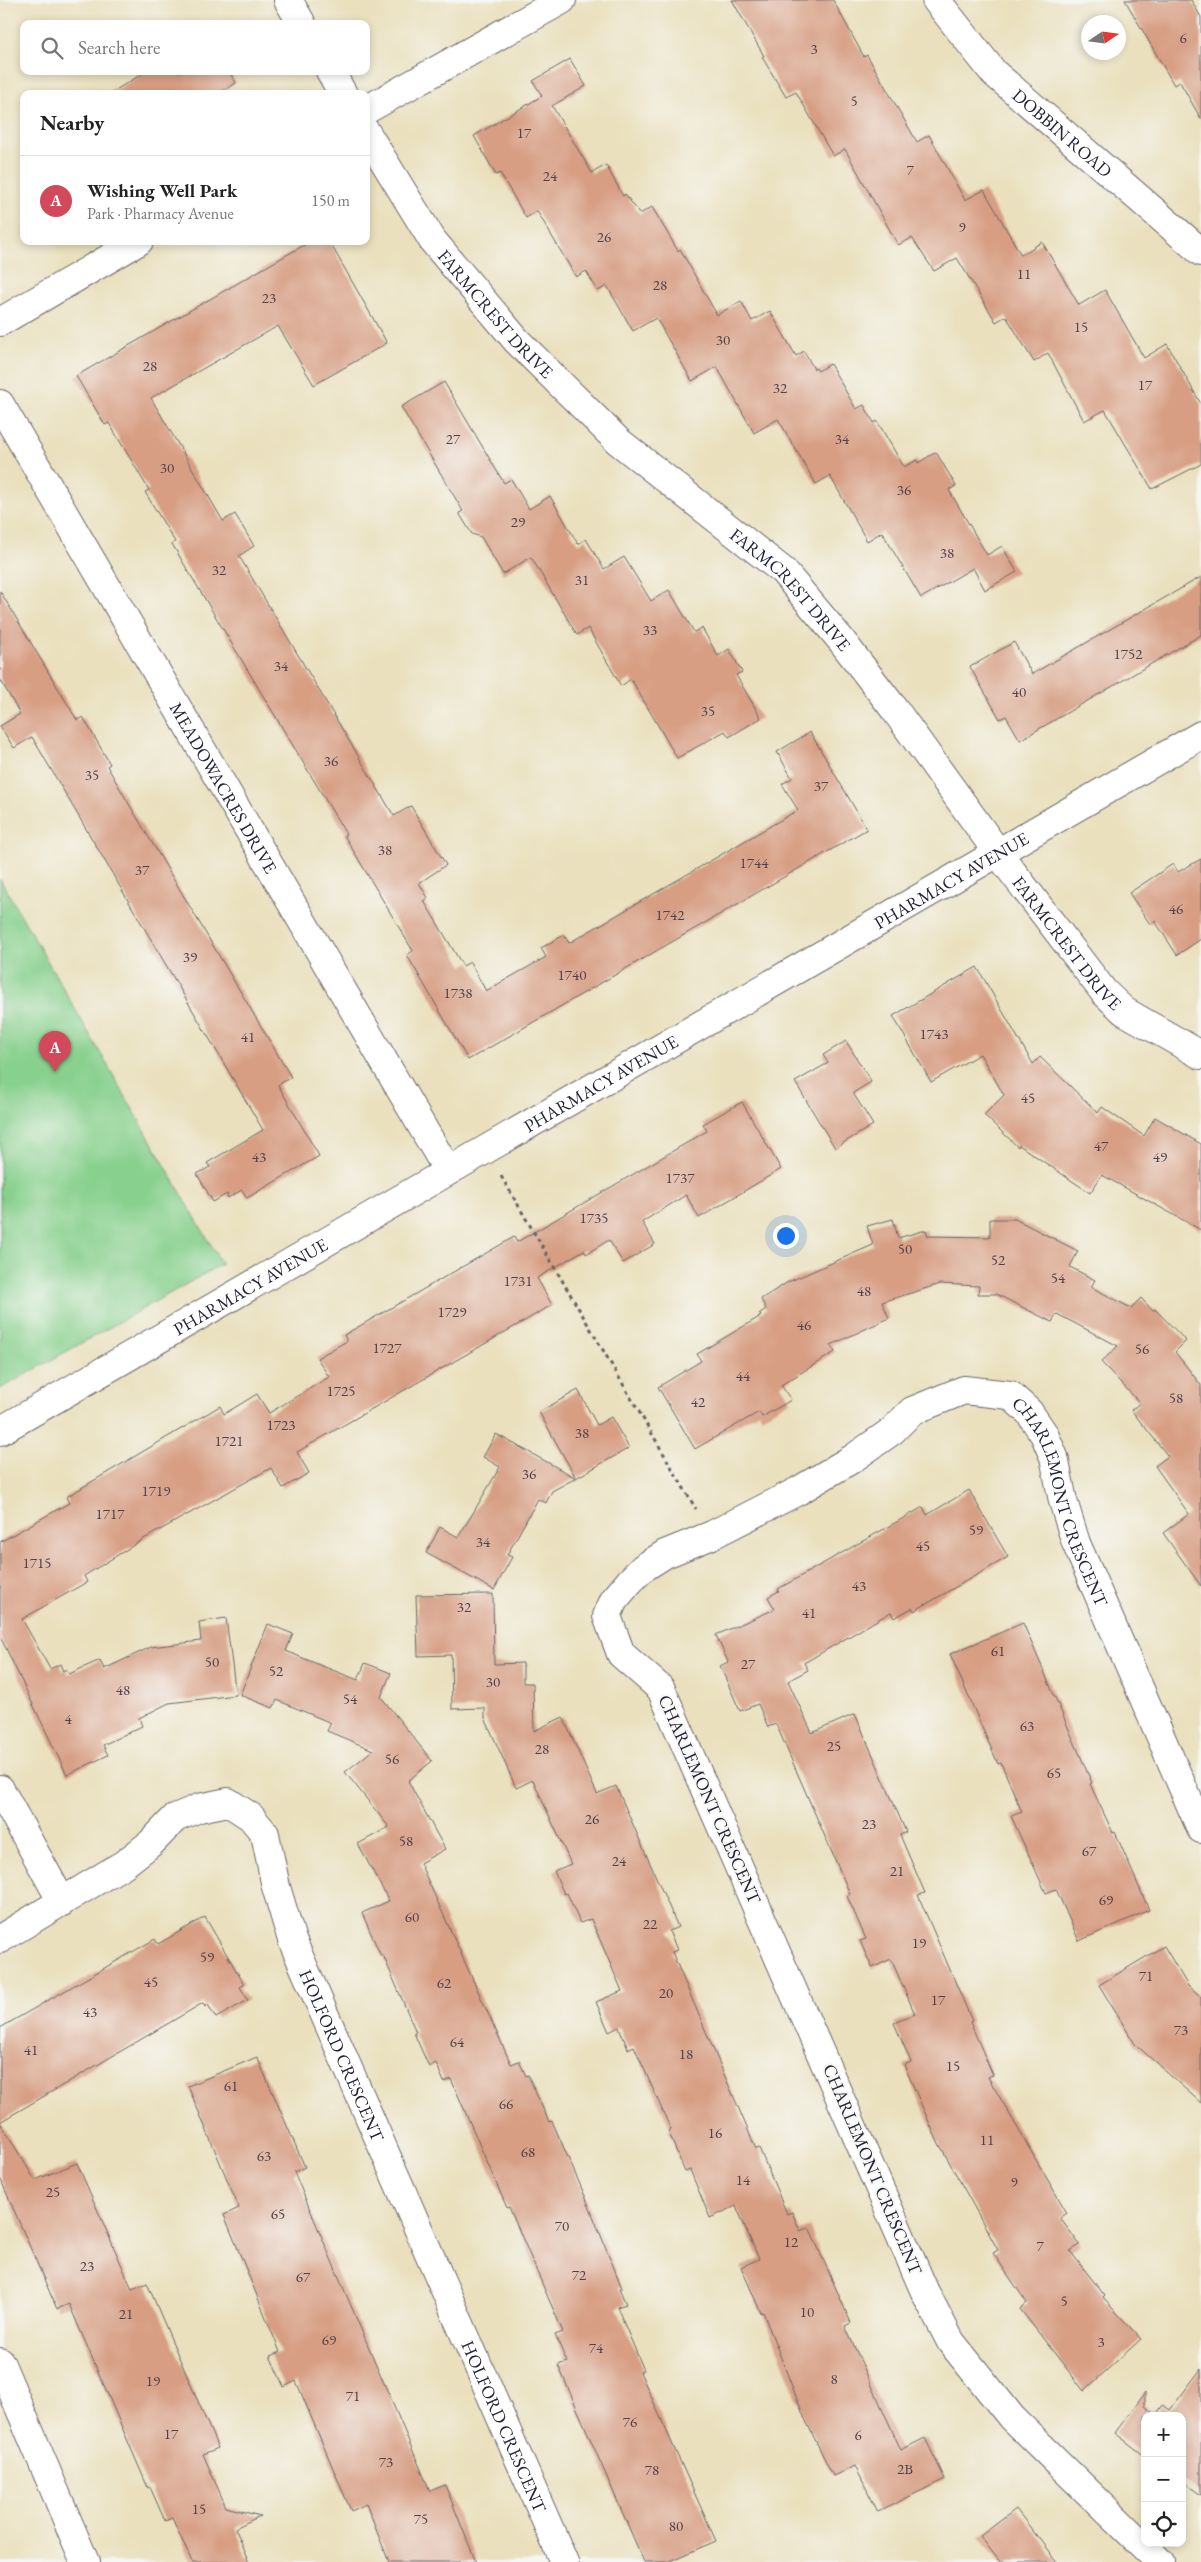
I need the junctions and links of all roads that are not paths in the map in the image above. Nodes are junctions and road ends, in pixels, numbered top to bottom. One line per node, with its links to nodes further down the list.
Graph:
1 (288, 0): 4 (street)
2 (562, 0): 7 (street)
3 (936, 0): 10 (street, DOBBIN ROAD)
4 (300, 20)
5 (332, 75): 6 (street)
6 (341, 90)
7 (370, 108)
8 (370, 139): 14 (street, FARMCREST DRIVE)
9 (132, 245): 11 (street)
10 (1201, 252)
11 (0, 322)
12 (0, 404): 16 (street, MEADOWACRES DRIVE)
13 (1201, 735): 14 (street, PHARMACY AVENUE)
14 (998, 853): 15 (street, FARMCREST DRIVE); 16 (street, PHARMACY AVENUE)
15 (1201, 1054)
16 (448, 1171): 17 (street, PHARMACY AVENUE)
17 (0, 1431)
18 (0, 1789): 20 (street)
19 (1201, 1829): 25 (street, CHARLEMONT CRESCENT)
20 (62, 1902): 21 (street, HOLFORD CRESCENT); 24 (street, HOLFORD CRESCENT)
21 (0, 1939)
22 (0, 2362): 23 (street)
23 (85, 2562)
24 (564, 2562)
25 (1160, 2562)

